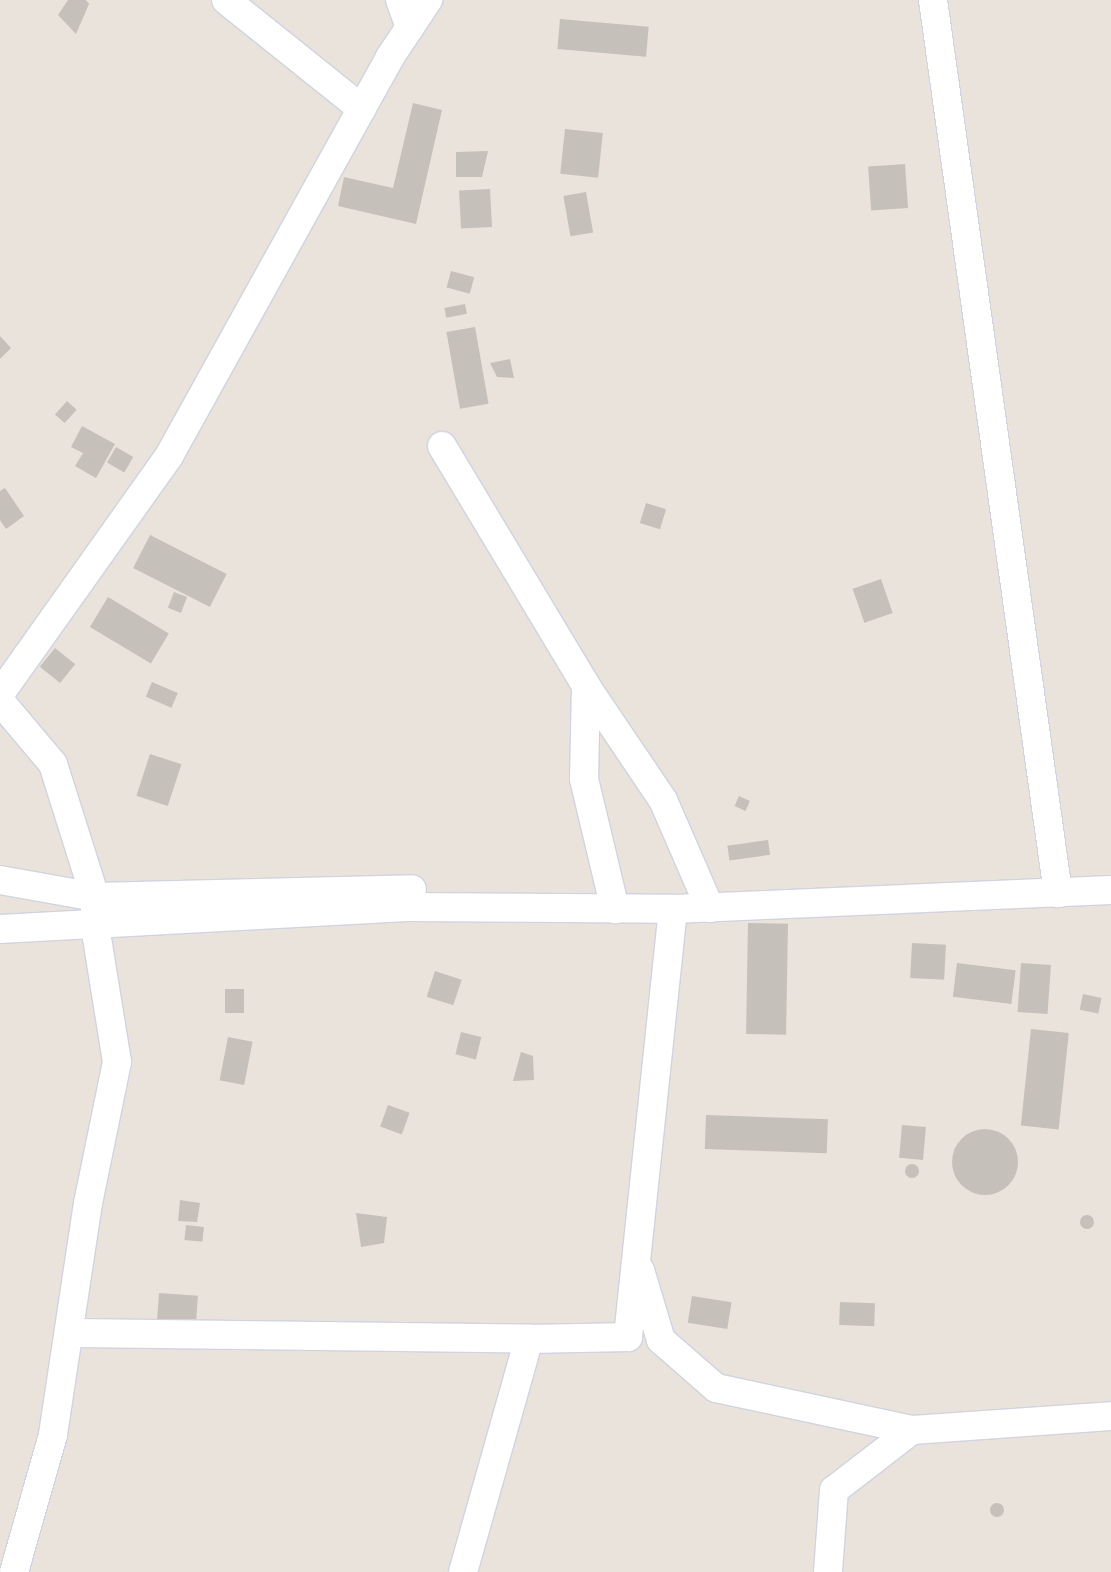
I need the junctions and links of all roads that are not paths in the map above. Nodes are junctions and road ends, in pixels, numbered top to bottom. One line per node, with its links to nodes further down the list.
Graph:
1 (226, 0): 6 (street)
2 (400, 0): 5 (street)
3 (428, 0): 5 (street)
4 (933, 0): 13 (street)
5 (410, 27): 6 (street)
6 (362, 109): 9 (street)
7 (442, 446): 8 (street)
8 (586, 686): 16 (street); 17 (street)
9 (0, 694)
10 (0, 701): 14 (street)
11 (0, 880): 14 (street)
12 (1111, 890): 13 (street)
13 (1058, 893): 16 (street)
14 (95, 897): 15 (street); 19 (street)
15 (475, 907): 17 (street); 19 (street)
16 (710, 908): 18 (street)
17 (614, 909): 18 (street)
18 (673, 909): 21 (street)
19 (95, 926): 20 (street); 22 (street)
20 (0, 929)
21 (637, 1259): 23 (street); 25 (street)
22 (69, 1333): 23 (street); 26 (street)
23 (529, 1339): 27 (street)
24 (1111, 1416): 25 (street)
25 (912, 1430): 28 (street)
26 (14, 1572)
27 (463, 1572)
28 (828, 1572)

